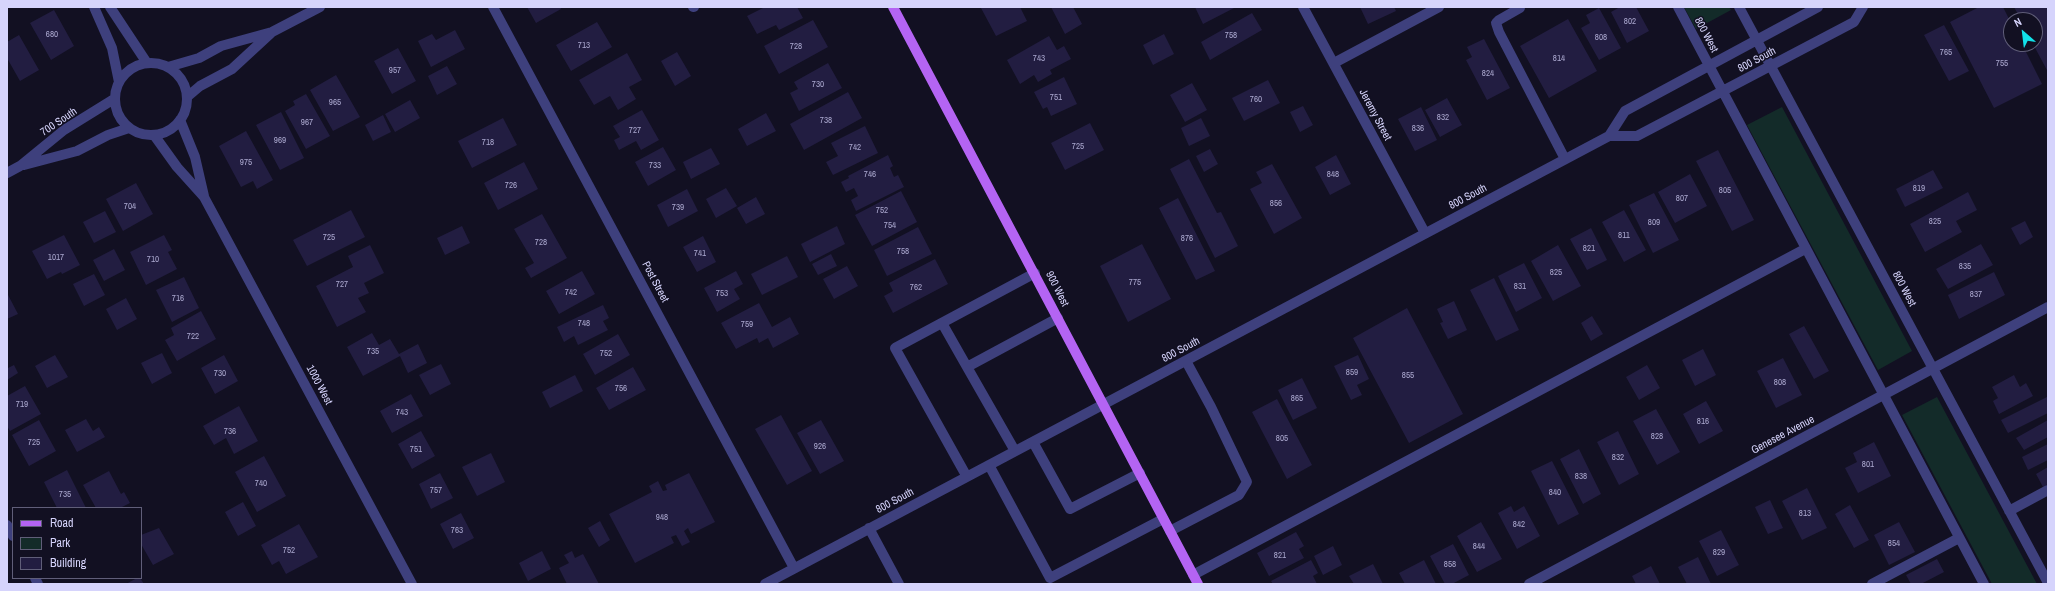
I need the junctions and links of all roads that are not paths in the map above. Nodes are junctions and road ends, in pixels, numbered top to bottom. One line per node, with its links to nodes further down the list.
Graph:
1 (94, 7): 20 (street)
2 (110, 7): 15 (street)
3 (320, 7): 13 (street)
4 (494, 7): 56 (street, Post Street)
5 (893, 7): 34 (main road, 900 West)
6 (1303, 7): 16 (street, Jeremy Street)
7 (1439, 7): 16 (street)
8 (1678, 7): 17 (street, 800 West)
9 (1739, 7): 14 (street, 800 West)
10 (1818, 7): 14 (street, 800 South)
11 (1863, 7): 18 (street, 800 South)
12 (1520, 8): 28 (street)
13 (272, 32): 19 (street); 22 (street)
14 (1757, 40): 17 (street, 800 South); 18 (street, 800 West)
15 (147, 63): 19 (street); 20 (street)
16 (1334, 63): 32 (street, Jeremy Street)
17 (1709, 66): 21 (street, 800 West); 27 (street, 800 South)
18 (1770, 66): 21 (street, 800 South); 40 (street, 800 West)
19 (168, 67): 22 (street)
20 (119, 82): 23 (street)
21 (1723, 91): 27 (street, 800 South); 33 (street, 800 West)
22 (187, 97): 24 (street)
23 (114, 100): 25 (street); 29 (street, 700 South)
24 (180, 120): 26 (street); 31 (street, 1000 West)
25 (129, 128): 26 (street); 29 (street, 700 South)
26 (154, 136): 31 (street, 1000 West)
27 (1609, 136): 28 (street, 800 South)
28 (1565, 159): 32 (street, 800 South)
29 (20, 166): 30 (street, 700 South)
30 (7, 174)
31 (204, 198): 59 (street, 1000 West)
32 (1426, 233): 38 (street, 800 South)
33 (1805, 249): 41 (street, 800 West); 57 (street)
34 (1035, 273): 36 (main road, 900 West); 37 (street)
35 (2048, 307): 40 (street, Genesee Avenue)
36 (1058, 318): 39 (street); 42 (main road, 900 West)
37 (942, 323): 39 (street); 47 (street)
38 (1186, 361): 42 (street, 800 South); 53 (street)
39 (967, 367): 44 (street)
40 (1933, 368): 41 (street, Genesee Avenue); 49 (street, 800 West)
41 (1883, 395): 55 (street, 800 West); 62 (street, Genesee Avenue)
42 (1104, 404): 43 (street, 800 South); 46 (main road, 900 West)
43 (1033, 442): 44 (street, 800 South); 46 (street)
44 (1015, 451): 45 (street, 800 South)
45 (989, 465): 47 (street, 800 South); 50 (street)
46 (1140, 473): 50 (main road, 900 West)
47 (967, 477): 52 (street, 800 South)
48 (2048, 490): 49 (street)
49 (2009, 511): 58 (street, 800 West)
50 (1163, 519): 53 (main road, 900 West)
51 (7, 525): 54 (street)
52 (869, 528): 56 (street, 800 South); 61 (street)
53 (1170, 531): 57 (main road, 900 West)
54 (12, 534)
55 (1959, 538): 63 (street); 64 (street, 800 West)
56 (794, 568): 60 (street, 800 South)
57 (1195, 580)
58 (2048, 583)
59 (412, 584)
60 (765, 584)
61 (899, 584)
62 (1530, 584)
63 (1872, 584)
64 (1984, 584)

